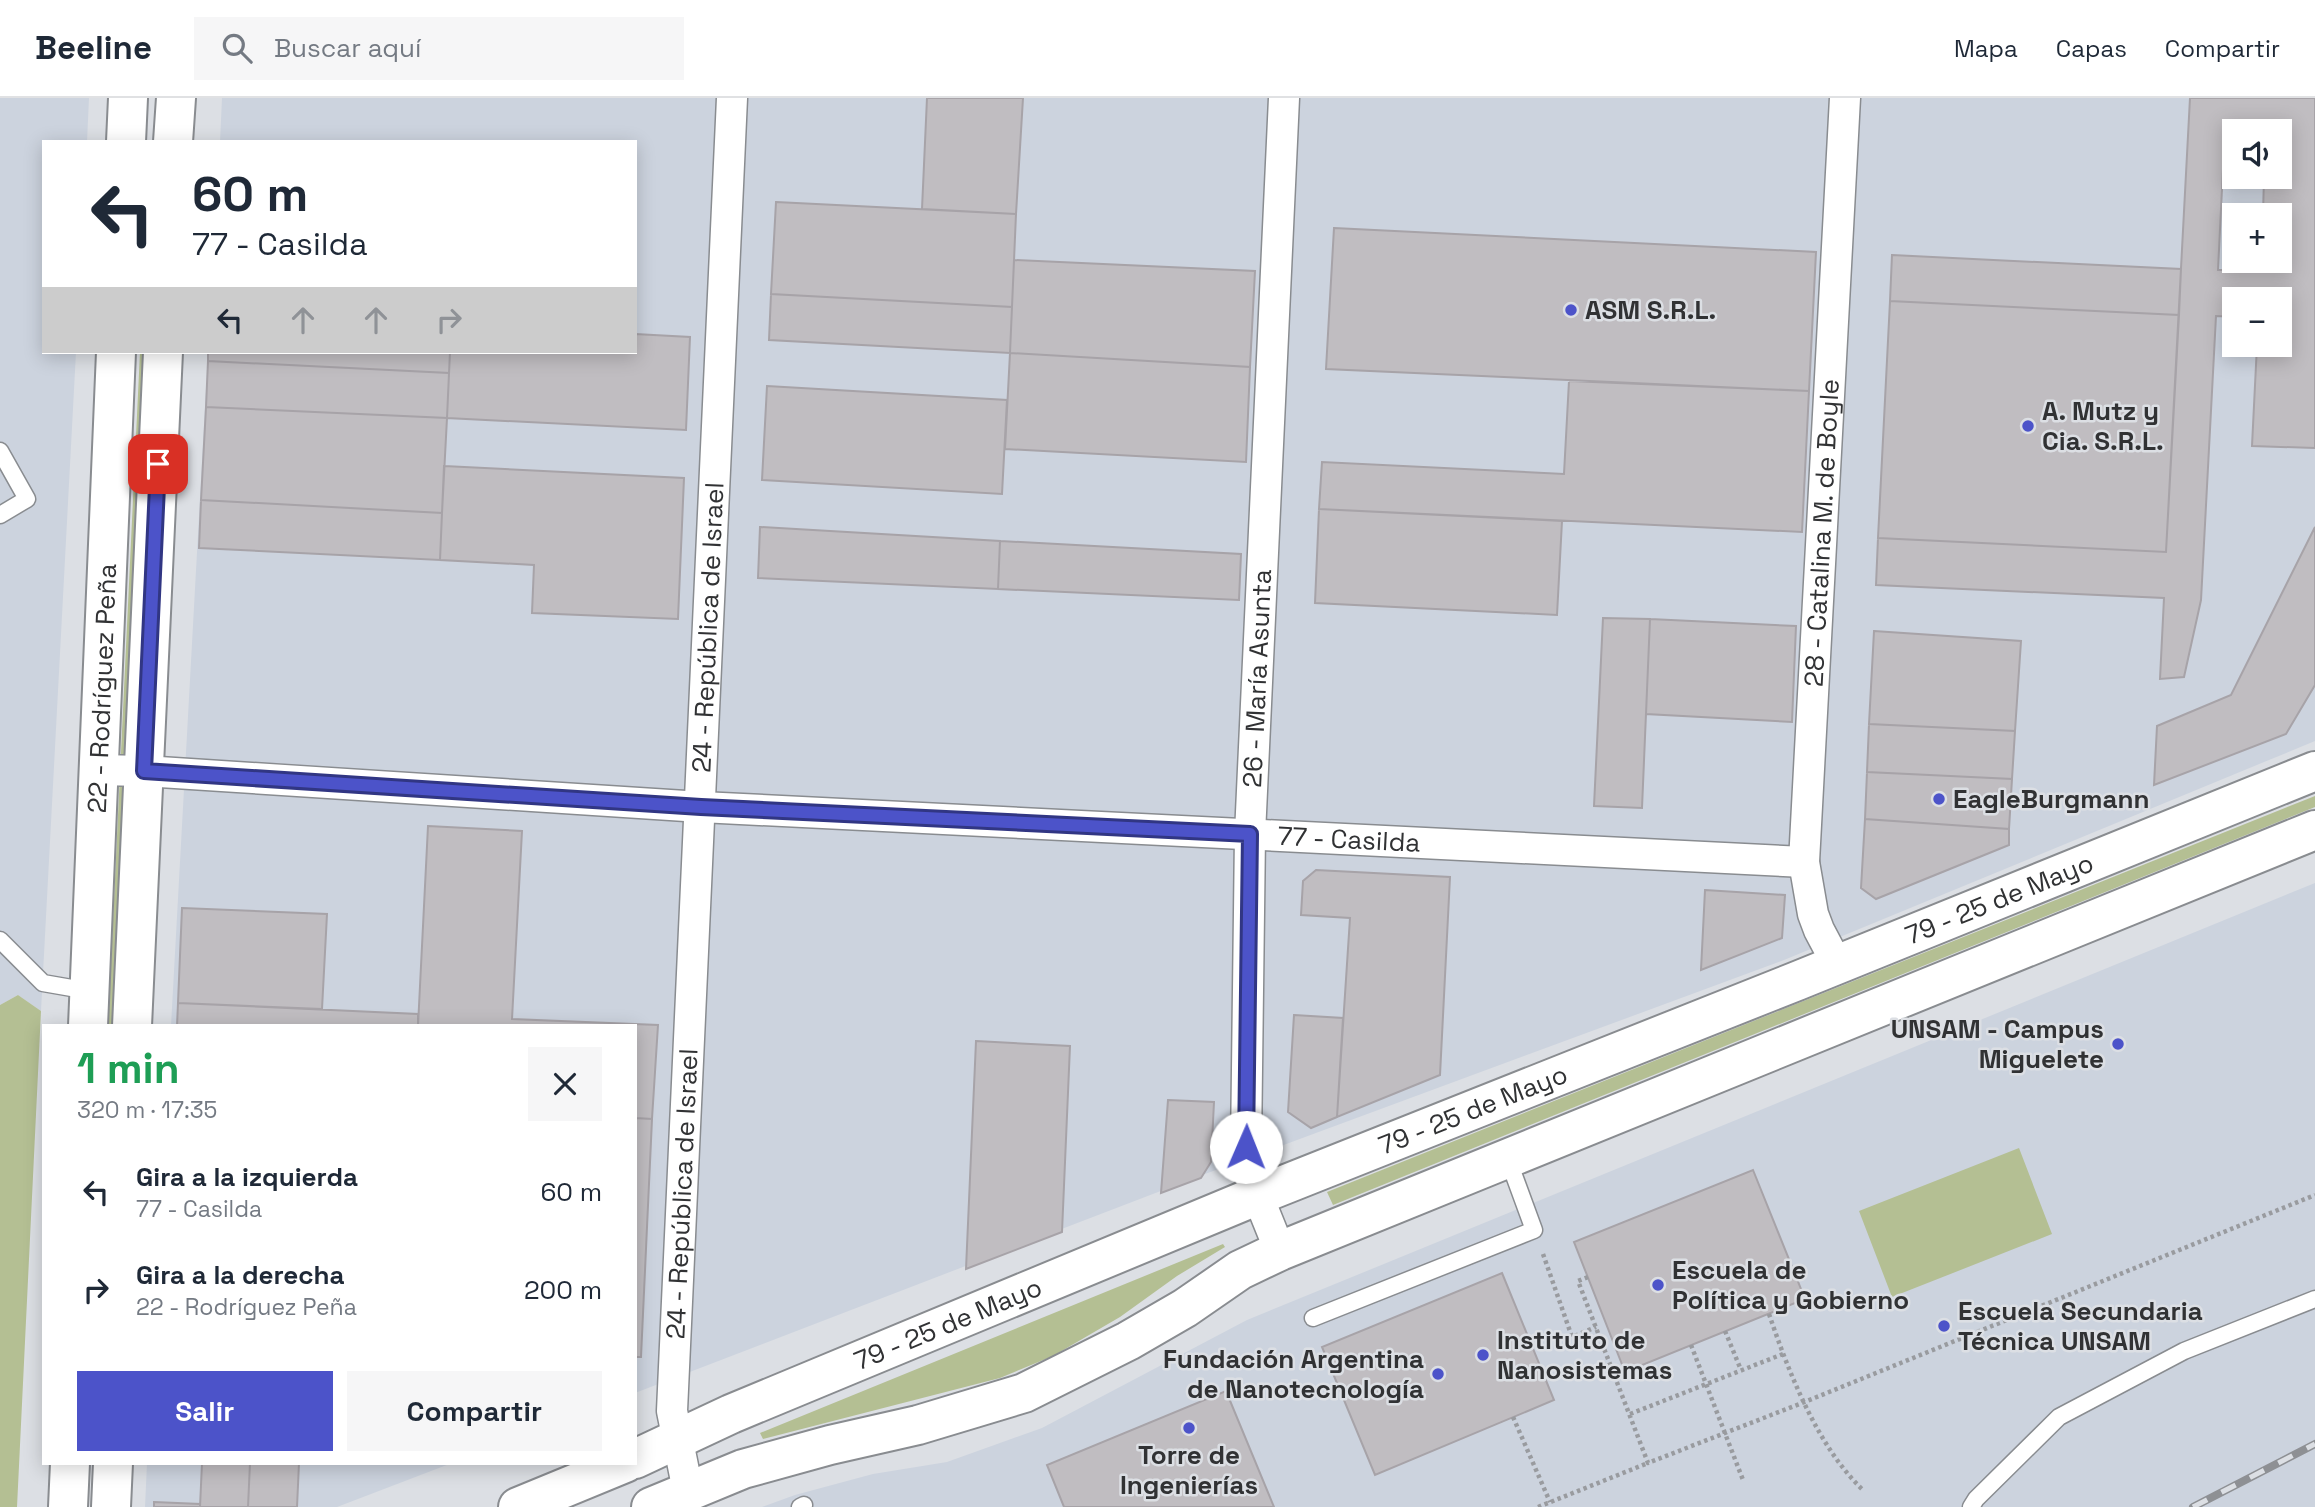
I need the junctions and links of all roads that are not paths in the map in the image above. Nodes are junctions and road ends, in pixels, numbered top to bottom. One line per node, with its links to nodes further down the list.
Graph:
1 (128, 98): 6 (main road)
2 (176, 98): 7 (main road)
3 (732, 98): 15 (street, 24 - República de Israel)
4 (1284, 98): 17 (street, 26 - María Asunta)
5 (1845, 98): 18 (street, 28 - Catalina M. de Boyle)
6 (126, 140)
7 (173, 140)
8 (116, 354): 12 (main road, 22 - Rodríguez Peña)
9 (163, 354): 13 (main road, 22 - Rodríguez Peña)
10 (0, 451): 11 (lane)
11 (0, 515)
12 (97, 770): 13 (street, 77 - Casilda); 21 (main road, 22 - Rodríguez Peña)
13 (144, 771): 15 (street, 77 - Casilda); 22 (main road, 22 - Rodríguez Peña)
14 (2315, 771): 20 (main road, 79 - 25 de Mayo)
15 (701, 807): 17 (street, 77 - Casilda); 28 (street, 24 - República de Israel)
16 (2315, 830): 23 (main road)
17 (1250, 834): 18 (street, 77 - Casilda); 24 (street, 26 - María Asunta)
18 (1804, 862): 20 (street, 28 - Catalina M. de Boyle)
19 (0, 940): 21 (lane)
20 (1837, 964): 24 (main road, 79 - 25 de Mayo)
21 (89, 1008)
22 (132, 1024)
23 (1508, 1159): 25 (main road); 27 (lane)
24 (1256, 1196): 25 (street, 26 - María Asunta); 28 (main road, 79 - 25 de Mayo)
25 (1280, 1251): 33 (main road)
26 (2315, 1299): 38 (lane)
27 (1313, 1318)
28 (678, 1439): 29 (main road, 79 - 25 de Mayo); 33 (street, 24 - República de Israel)
29 (637, 1458)
30 (70, 1465): 34 (main road)
31 (113, 1465): 35 (main road)
32 (620, 1465): 36 (main road)
33 (687, 1499): 37 (main road)
34 (68, 1507)
35 (111, 1507)
36 (518, 1507)
37 (651, 1507)
38 (1971, 1507)

